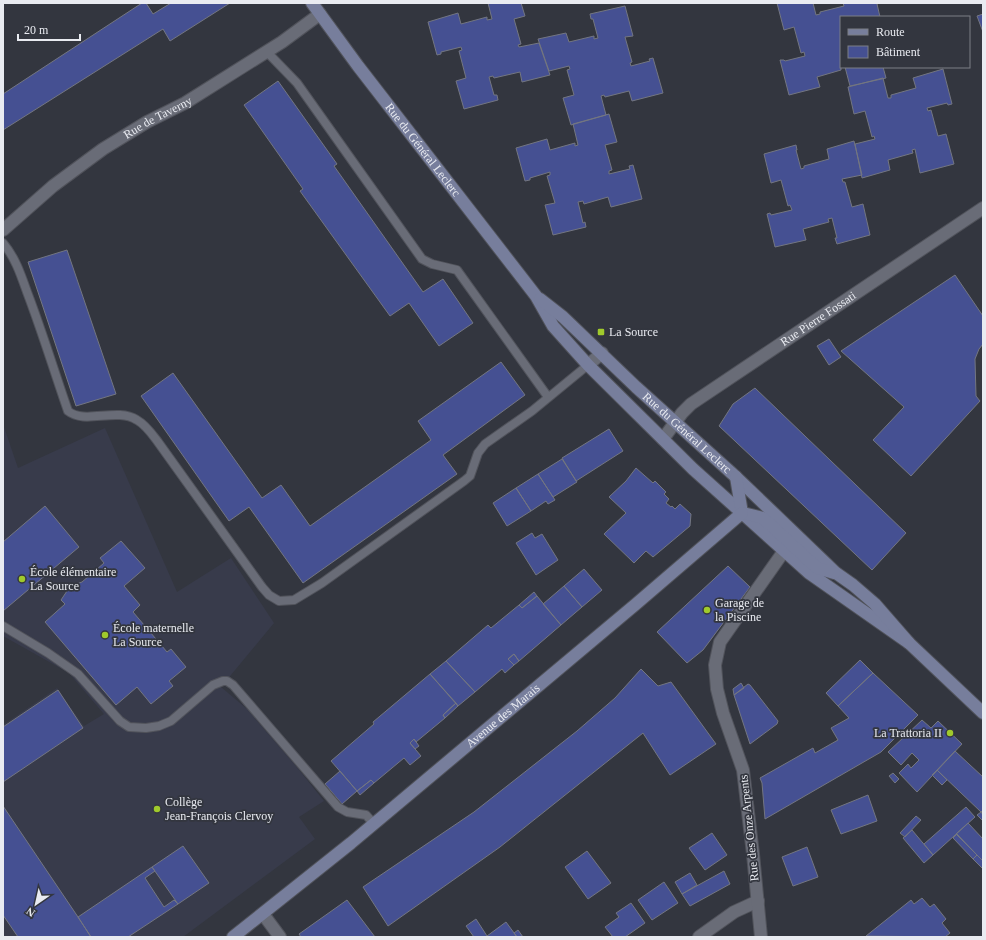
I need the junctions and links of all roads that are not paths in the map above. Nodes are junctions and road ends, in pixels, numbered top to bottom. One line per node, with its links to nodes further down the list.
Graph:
1 (312, 3): 2 (main road, Rue du Général Leclerc)
2 (320, 14): 3 (street, Rue de Taverny); 7 (main road, Rue du Général Leclerc)
3 (266, 51): 5 (street, Rue de Taverny); 10 (lane)
4 (983, 208): 11 (street, Rue Pierre Fossati)
5 (4, 226)
6 (3, 243): 10 (lane)
7 (536, 296): 8 (main road, Rue du Général Leclerc); 9 (main road, Rue du Général Leclerc)
8 (602, 353): 9 (street); 11 (main road, Rue du Général Leclerc)
9 (588, 365): 10 (lane); 12 (main road, Rue du Général Leclerc)
10 (548, 397)
11 (675, 422): 12 (street, Rue Pierre Fossati); 13 (main road, Rue du Général Leclerc)
12 (663, 439): 14 (main road, Rue du Général Leclerc)
13 (736, 478): 14 (main road); 16 (main road, Rue du Général Leclerc)
14 (742, 513): 15 (main road, Rue du Général Leclerc); 20 (main road, Avenue des Marais)
15 (786, 547): 16 (main road, Rue du Général Leclerc); 18 (main road, Rue du Général Leclerc); 21 (street, Rue des Onze Arpents)
16 (836, 573): 18 (main road, Rue du Général Leclerc)
17 (3, 626): 20 (lane)
18 (909, 643): 19 (main road, Rue du Général Leclerc)
19 (983, 713)
20 (374, 824): 22 (main road, Avenue des Marais)
21 (758, 901): 25 (street); 26 (street, Rue des Onze Arpents)
22 (263, 914): 23 (main road, Avenue des Marais); 24 (street)
23 (233, 937)
24 (280, 937)
25 (699, 937)
26 (761, 937)

